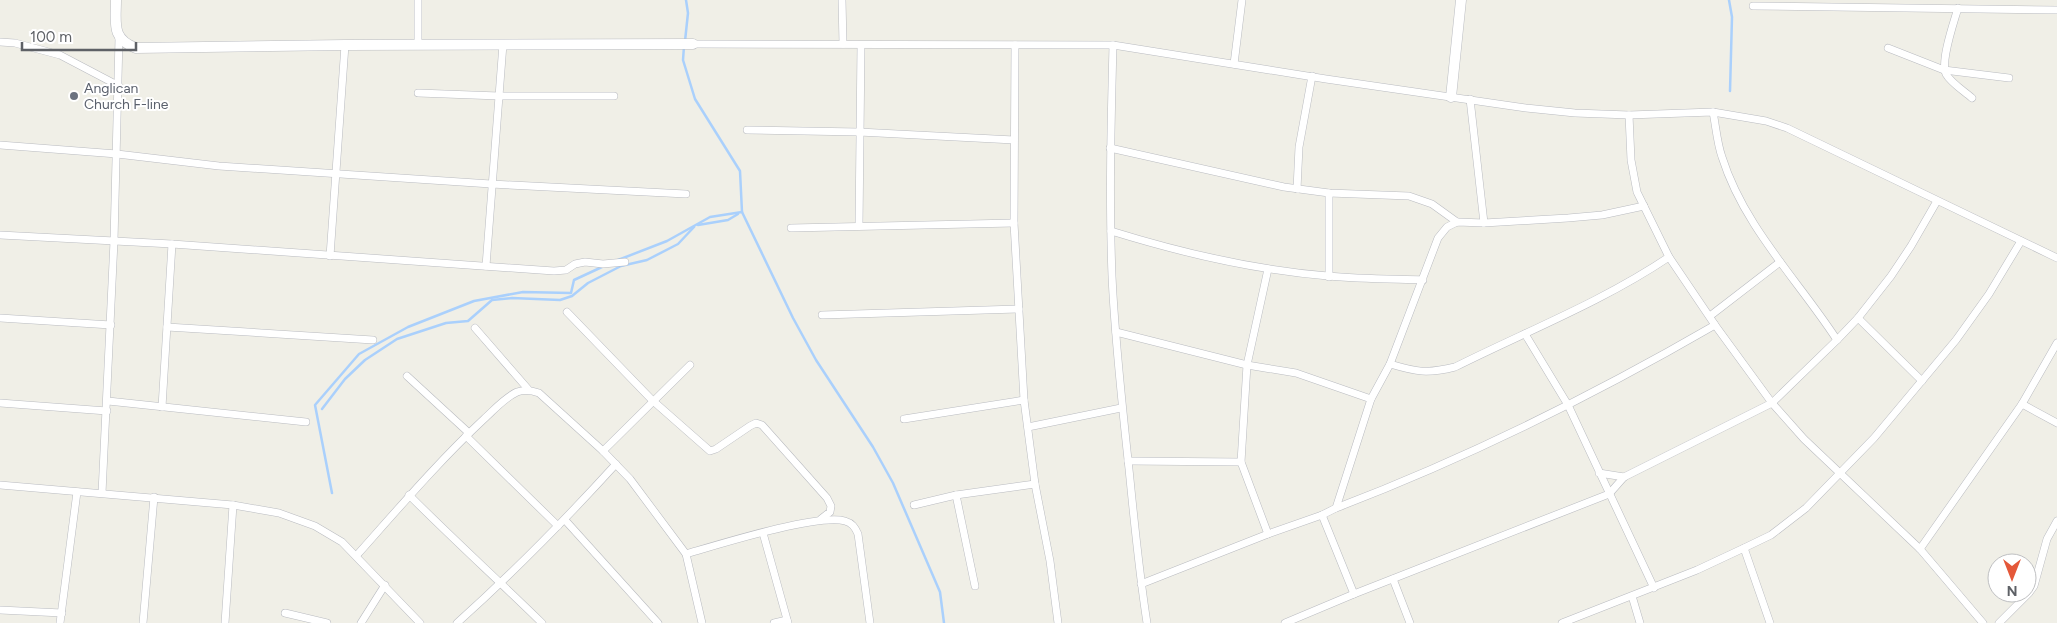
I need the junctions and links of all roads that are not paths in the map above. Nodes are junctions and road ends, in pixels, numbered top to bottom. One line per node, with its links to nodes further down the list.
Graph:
1 (116, 0): 9 (street)
2 (418, 0): 15 (street)
3 (842, 0): 13 (street)
4 (1242, 0): 20 (street)
5 (1461, 0): 28 (street)
6 (1753, 6): 7 (street)
7 (1958, 8): 8 (street); 21 (street)
8 (2057, 10)
9 (119, 38): 14 (street); 24 (street)
10 (0, 42): 24 (street)
11 (503, 44): 12 (street); 15 (street); 26 (street)
12 (693, 44): 13 (street)
13 (843, 44): 16 (street)
14 (345, 45): 15 (street); 39 (street)
15 (418, 45)
16 (860, 45): 17 (street); 34 (street)
17 (1015, 45): 18 (street); 35 (street)
18 (1113, 45): 20 (street); 37 (street)
19 (1888, 48): 21 (street)
20 (1234, 64): 22 (street)
21 (1944, 70): 23 (street); 29 (street)
22 (1312, 76): 28 (street); 41 (street)
23 (2009, 78)
24 (119, 86): 38 (street)
25 (418, 93): 26 (street)
26 (499, 96): 27 (street); 40 (street)
27 (614, 96)
28 (1451, 97): 30 (street)
29 (1972, 98)
30 (1470, 99): 32 (street); 48 (street)
31 (1713, 112): 32 (street); 44 (street); 60 (street)
32 (1629, 115): 45 (street)
33 (747, 130): 34 (street)
34 (859, 132): 35 (street); 49 (street)
35 (1014, 140): 46 (street)
36 (0, 145): 38 (street)
37 (1110, 148): 41 (street); 51 (street)
38 (117, 154): 39 (street); 53 (street)
39 (336, 174): 40 (street); 56 (street)
40 (491, 184): 43 (street); 61 (street)
41 (1297, 188): 42 (street)
42 (1329, 193): 47 (street); 63 (street)
43 (686, 194)
44 (1938, 201): 54 (street); 70 (street)
45 (1644, 206): 48 (street); 57 (street)
46 (1014, 222): 49 (street); 65 (street)
47 (1457, 222): 48 (street); 64 (street)
48 (1484, 223)
49 (859, 226): 50 (street)
50 (791, 228)
51 (1111, 231): 62 (street); 75 (street)
52 (0, 234): 53 (street)
53 (114, 241): 55 (street); 71 (street)
54 (2020, 241): 58 (street); 84 (street)
55 (172, 244): 56 (street); 73 (street)
56 (330, 256): 61 (street)
57 (1669, 257): 68 (street); 76 (street)
58 (2057, 258)
59 (625, 262): 61 (street)
60 (1780, 262): 68 (street); 78 (street)
61 (486, 266)
62 (1268, 269): 63 (street); 82 (street)
63 (1328, 276): 64 (street)
64 (1424, 280): 80 (street)
65 (1019, 309): 67 (street); 88 (street)
66 (567, 312): 87 (street)
67 (822, 315)
68 (1710, 316): 72 (street)
69 (0, 318): 71 (street)
70 (1858, 318): 78 (street); 84 (street)
71 (111, 325): 89 (street)
72 (1715, 325): 90 (street); 93 (street)
73 (167, 327): 77 (street); 94 (street)
74 (475, 328): 85 (street)
75 (1116, 332): 82 (street); 95 (street)
76 (1525, 334): 80 (street); 93 (street)
77 (373, 340)
78 (1838, 340): 90 (street)
79 (2057, 344): 92 (street)
80 (1390, 364): 86 (street)
81 (690, 365): 87 (street)
82 (1248, 365): 86 (street); 104 (street)
83 (407, 376): 101 (street)
84 (1922, 380): 107 (street)
85 (528, 390): 101 (street); 102 (street)
86 (1371, 399): 119 (street)
87 (652, 400): 102 (street); 122 (street)
88 (1024, 400): 97 (street); 100 (street)
89 (108, 401): 94 (street); 96 (street)
90 (1772, 402): 107 (street); 108 (street)
91 (0, 403): 96 (street)
92 (2022, 404): 99 (street); 128 (street)
93 (1568, 405): 106 (street); 119 (street)
94 (162, 406): 98 (street)
95 (1121, 408): 100 (street); 103 (street)
96 (107, 411): 112 (street)
97 (904, 419)
98 (306, 422)
99 (2057, 423)
100 (1028, 427): 110 (street)
101 (468, 434): 115 (street); 124 (street)
102 (603, 450): 105 (street)
103 (1128, 461): 104 (street); 133 (street)
104 (1241, 462): 126 (street)
105 (616, 464): 121 (street); 129 (street)
106 (1599, 473): 108 (street); 113 (street)
107 (1841, 473): 127 (street); 128 (street)
108 (1624, 477): 113 (street)
109 (0, 484): 111 (street)
110 (1036, 484): 114 (street); 155 (street)
111 (78, 492): 112 (street); 140 (street)
112 (102, 493): 116 (street)
113 (1609, 494): 131 (street); 136 (street)
114 (956, 495): 117 (street); 135 (street)
115 (409, 496): 130 (street); 132 (street)
116 (154, 497): 118 (street); 144 (street)
117 (914, 504)
118 (234, 505): 130 (street); 145 (street)
119 (1336, 508): 120 (street)
120 (1322, 515): 126 (street); 137 (street)
121 (565, 520): 124 (street); 151 (street)
122 (821, 520): 125 (street); 154 (street)
123 (2057, 521): 163 (street)
124 (558, 526): 132 (street)
125 (763, 533): 129 (street); 142 (street)
126 (1268, 534): 133 (street)
127 (1744, 548): 136 (street); 161 (street)
128 (1920, 549): 162 (street)
129 (686, 554): 152 (street)
130 (357, 555): 134 (street)
131 (1394, 579): 137 (street); 158 (street)
132 (502, 583): 149 (street); 150 (street)
133 (1141, 584): 156 (street)
134 (385, 585): 147 (street); 148 (street)
135 (975, 586)
136 (1654, 588): 138 (street)
137 (1354, 594): 157 (street)
138 (1632, 596): 159 (street); 160 (street)
139 (0, 610): 140 (street)
140 (62, 613): 143 (street)
141 (285, 613): 146 (street)
142 (787, 621): 153 (street)
143 (60, 623)
144 (143, 623)
145 (225, 623)
146 (327, 623)
147 (362, 623)
148 (420, 623)
149 (457, 623)
150 (542, 623)
151 (658, 623)
152 (702, 623)
153 (774, 623)
154 (870, 623)
155 (1058, 623)
156 (1148, 623)
157 (1285, 623)
158 (1410, 623)
159 (1562, 623)
160 (1640, 623)
161 (1770, 623)
162 (1983, 623)
163 (1999, 623)

